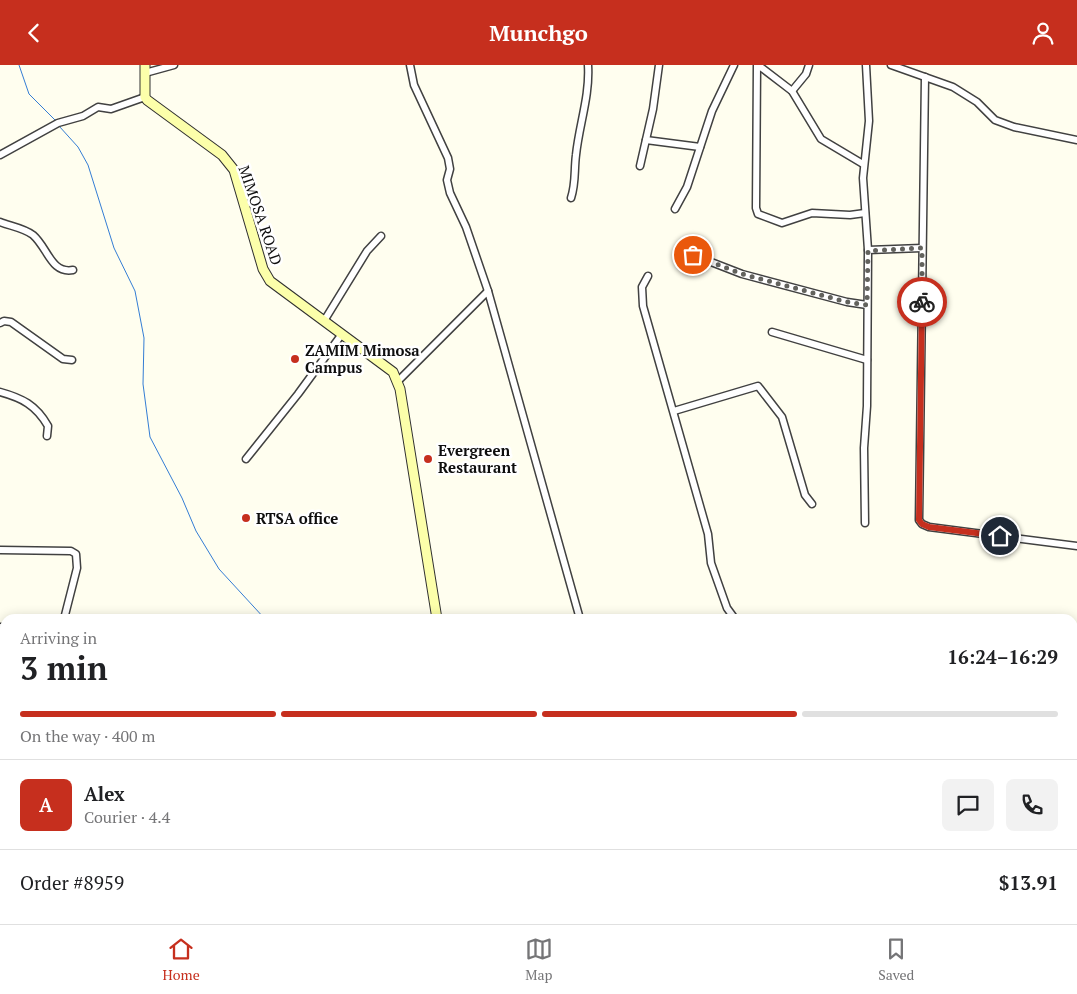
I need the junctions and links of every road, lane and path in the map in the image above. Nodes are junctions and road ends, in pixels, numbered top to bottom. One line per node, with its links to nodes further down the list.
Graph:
1 (174, 65): 10 (street)
2 (410, 65): 30 (street)
3 (588, 65): 20 (street)
4 (659, 65): 15 (street)
5 (734, 65): 16 (street)
6 (757, 65): 12 (street); 22 (street)
7 (809, 65): 12 (street)
8 (866, 65): 18 (street)
9 (891, 65): 11 (street)
10 (145, 69): 13 (street)
11 (925, 77): 14 (street); 25 (street)
12 (792, 91): 18 (street)
13 (144, 97): 17 (street); 32 (street, MIMOSA ROAD)
14 (1077, 139)
15 (646, 140): 16 (street); 19 (street)
16 (700, 147): 21 (street)
17 (0, 155)
18 (864, 164): 22 (street)
19 (640, 165)
20 (571, 198)
21 (675, 209)
22 (865, 213): 26 (street)
23 (0, 222): 28 (street)
24 (381, 236): 32 (street)
25 (922, 248): 26 (street); 45 (street)
26 (868, 251): 31 (street)
27 (693, 255): 31 (street)
28 (73, 270)
29 (648, 276): 40 (street)
30 (488, 291): 38 (street); 49 (street)
31 (867, 305): 37 (street)
32 (324, 321): 35 (street, MIMOSA ROAD)
33 (0, 323): 36 (street)
34 (772, 332): 37 (street)
35 (342, 334): 38 (street, MIMOSA ROAD); 42 (street)
36 (72, 360)
37 (867, 360): 44 (street)
38 (398, 381): 48 (street)
39 (0, 392): 41 (street)
40 (674, 411): 43 (street); 50 (street)
41 (46, 436)
42 (246, 459)
43 (812, 504)
44 (866, 523)
45 (1077, 546)
46 (0, 551): 47 (street)
47 (65, 614)
48 (436, 614)
49 (579, 614)
50 (732, 614)

